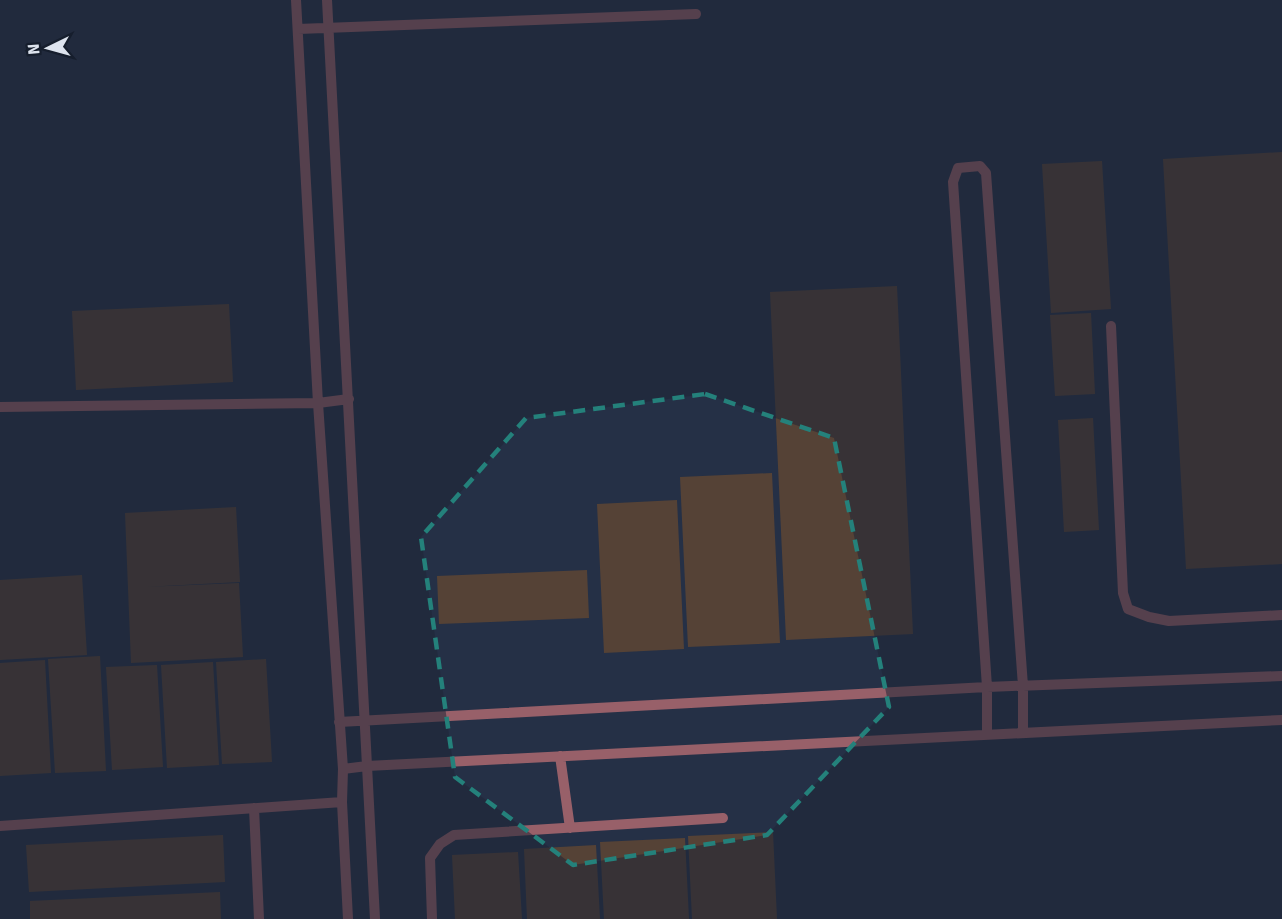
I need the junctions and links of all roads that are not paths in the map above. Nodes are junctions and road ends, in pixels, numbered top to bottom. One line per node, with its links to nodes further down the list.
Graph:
1 (296, 0): 5 (lane)
2 (327, 0): 4 (lane)
3 (696, 14): 4 (lane)
4 (328, 27): 5 (lane); 7 (lane)
5 (298, 29): 8 (lane)
6 (1110, 326): 10 (lane)
7 (349, 399): 8 (lane); 15 (lane)
8 (318, 403): 9 (lane); 16 (lane)
9 (0, 407)
10 (1282, 615)
11 (1282, 676): 12 (lane)
12 (1023, 686): 13 (lane); 13 (lane); 17 (lane)
13 (987, 687): 15 (lane); 18 (lane)
14 (1282, 720): 17 (lane)
15 (366, 721): 16 (lane); 20 (lane)
16 (339, 722): 21 (lane)
17 (1023, 733): 18 (lane)
18 (987, 735): 19 (lane)
19 (560, 756): 20 (lane); 26 (lane)
20 (367, 766): 21 (lane); 29 (lane)
21 (343, 770): 22 (lane)
22 (342, 802): 23 (lane); 28 (lane)
23 (254, 808): 25 (lane); 27 (lane)
24 (723, 818): 26 (lane)
25 (0, 826)
26 (570, 828): 30 (lane)
27 (259, 919)
28 (348, 919)
29 (375, 919)
30 (432, 919)

